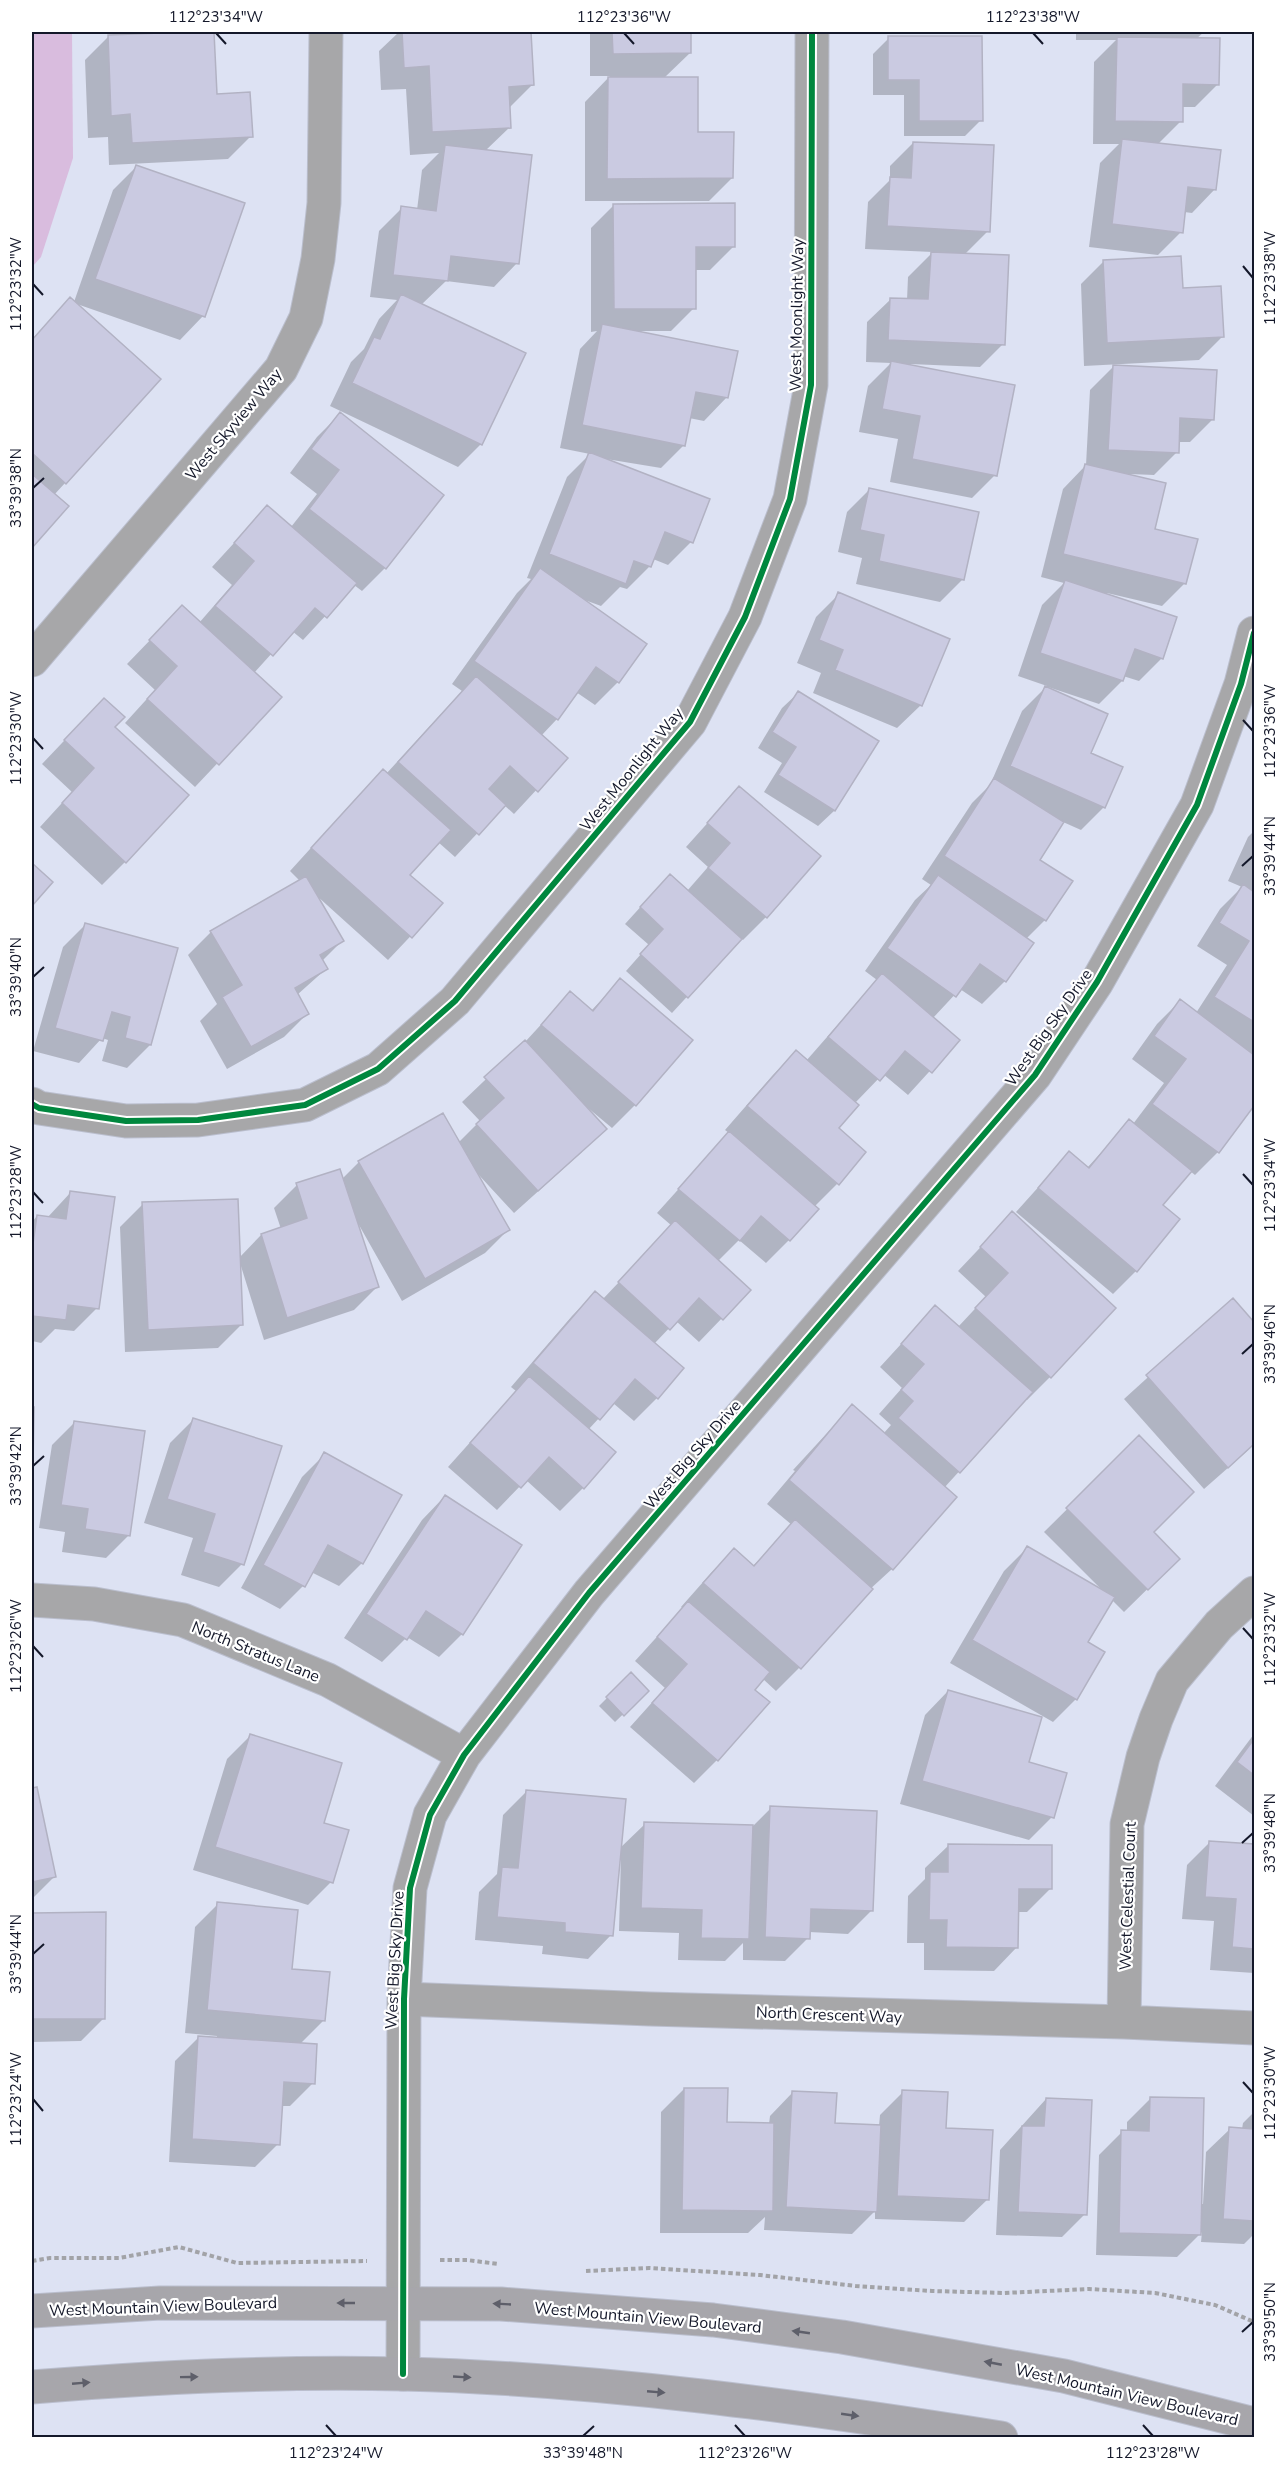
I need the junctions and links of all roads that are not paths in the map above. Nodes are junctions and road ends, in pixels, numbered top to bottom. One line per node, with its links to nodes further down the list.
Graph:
1 (326, 32): 4 (street, West Skyview Way)
2 (812, 32): 6 (street, West Moonlight Way)
3 (1254, 633): 5 (street, West Big Sky Drive)
4 (32, 660)
5 (1248, 686): 9 (street, West Big Sky Drive)
6 (32, 1104)
7 (1254, 1593): 11 (street, West Celestial Court)
8 (32, 1600): 9 (street, North Stratus Lane)
9 (464, 1755): 10 (street, West Big Sky Drive)
10 (404, 1999): 11 (street, North Crescent Way); 13 (street, West Big Sky Drive)
11 (1124, 2022): 12 (street, North Crescent Way)
12 (1254, 2028)
13 (404, 2303): 14 (street, West Mountain View Boulevard, one-way to 14); 15 (street, West Big Sky Drive); 17 (street, West Mountain View Boulevard, one-way to 13)
14 (32, 2311)
15 (403, 2374): 16 (street, one-way to 15); 18 (street, one-way to 18)
16 (32, 2387)
17 (1254, 2424)
18 (1001, 2438)

